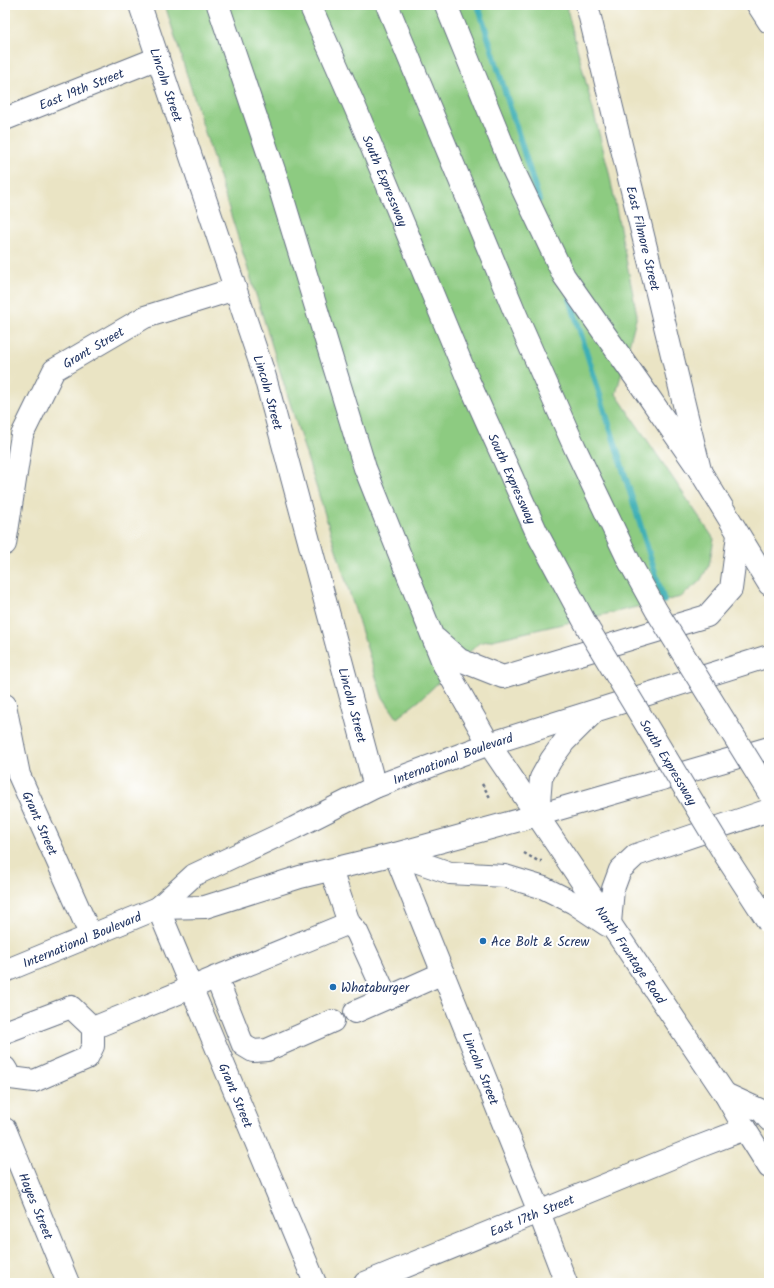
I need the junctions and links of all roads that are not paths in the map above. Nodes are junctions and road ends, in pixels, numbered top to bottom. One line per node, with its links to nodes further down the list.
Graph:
1 (140, 5): 9 (main road, Lincoln Street)
2 (218, 5): 17 (main road)
3 (310, 5): 30 (main road, South Expressway, bridge)
4 (387, 5): 23 (main road, bridge)
5 (446, 5): 12 (main road)
6 (587, 5): 12 (main road, East Filmore Street)
7 (758, 5): 8 (main road)
8 (769, 22)
9 (158, 58): 10 (main road, East 19th Street); 11 (main road, Lincoln Street)
10 (5, 119)
11 (235, 289): 13 (main road, Grant Street); 22 (main road, Lincoln Street)
12 (700, 471): 14 (main road)
13 (6, 531)
14 (738, 535): 15 (main road); 17 (main road)
15 (769, 584)
16 (769, 656): 19 (main road, International Boulevard)
17 (452, 663): 20 (main road, North Frontage Road)
18 (5, 705): 32 (main road, Grant Street)
19 (595, 711): 20 (main road, International Boulevard); 25 (main road)
20 (489, 744): 22 (main road, International Boulevard); 25 (main road, North Frontage Road)
21 (769, 748): 25 (main road, International Boulevard)
22 (375, 787): 28 (main road, International Boulevard)
23 (769, 793)
24 (769, 810): 31 (main road)
25 (538, 815): 26 (main road, International Boulevard); 31 (main road, North Frontage Road)
26 (396, 854): 27 (main road, International Boulevard); 31 (main road); 34 (main road, Lincoln Street)
27 (331, 870): 28 (main road, International Boulevard); 29 (main road)
28 (158, 908): 32 (main road, International Boulevard); 36 (main road, Grant Street)
29 (349, 923): 35 (main road); 37 (main road)
30 (769, 923)
31 (614, 928): 43 (main road, North Frontage Road)
32 (91, 936): 33 (main road, International Boulevard)
33 (5, 971)
34 (443, 973): 37 (main road); 48 (main road, Lincoln Street)
35 (216, 977): 36 (main road); 39 (main road)
36 (191, 988): 40 (main road); 50 (main road, Grant Street)
37 (387, 998): 38 (main road)
38 (355, 1012)
39 (333, 1021)
40 (93, 1028): 41 (main road); 42 (main road)
41 (5, 1032)
42 (5, 1068)
43 (725, 1094): 44 (main road); 46 (main road, North Frontage Road)
44 (769, 1120)
45 (5, 1129): 49 (main road, Hayes Street)
46 (745, 1129): 47 (main road, North Frontage Road); 48 (main road, East 17th Street)
47 (769, 1167)
48 (539, 1212): 51 (main road, East 17th Street); 52 (main road, Lincoln Street)
49 (68, 1283)
50 (315, 1283)
51 (365, 1283)
52 (566, 1283)

